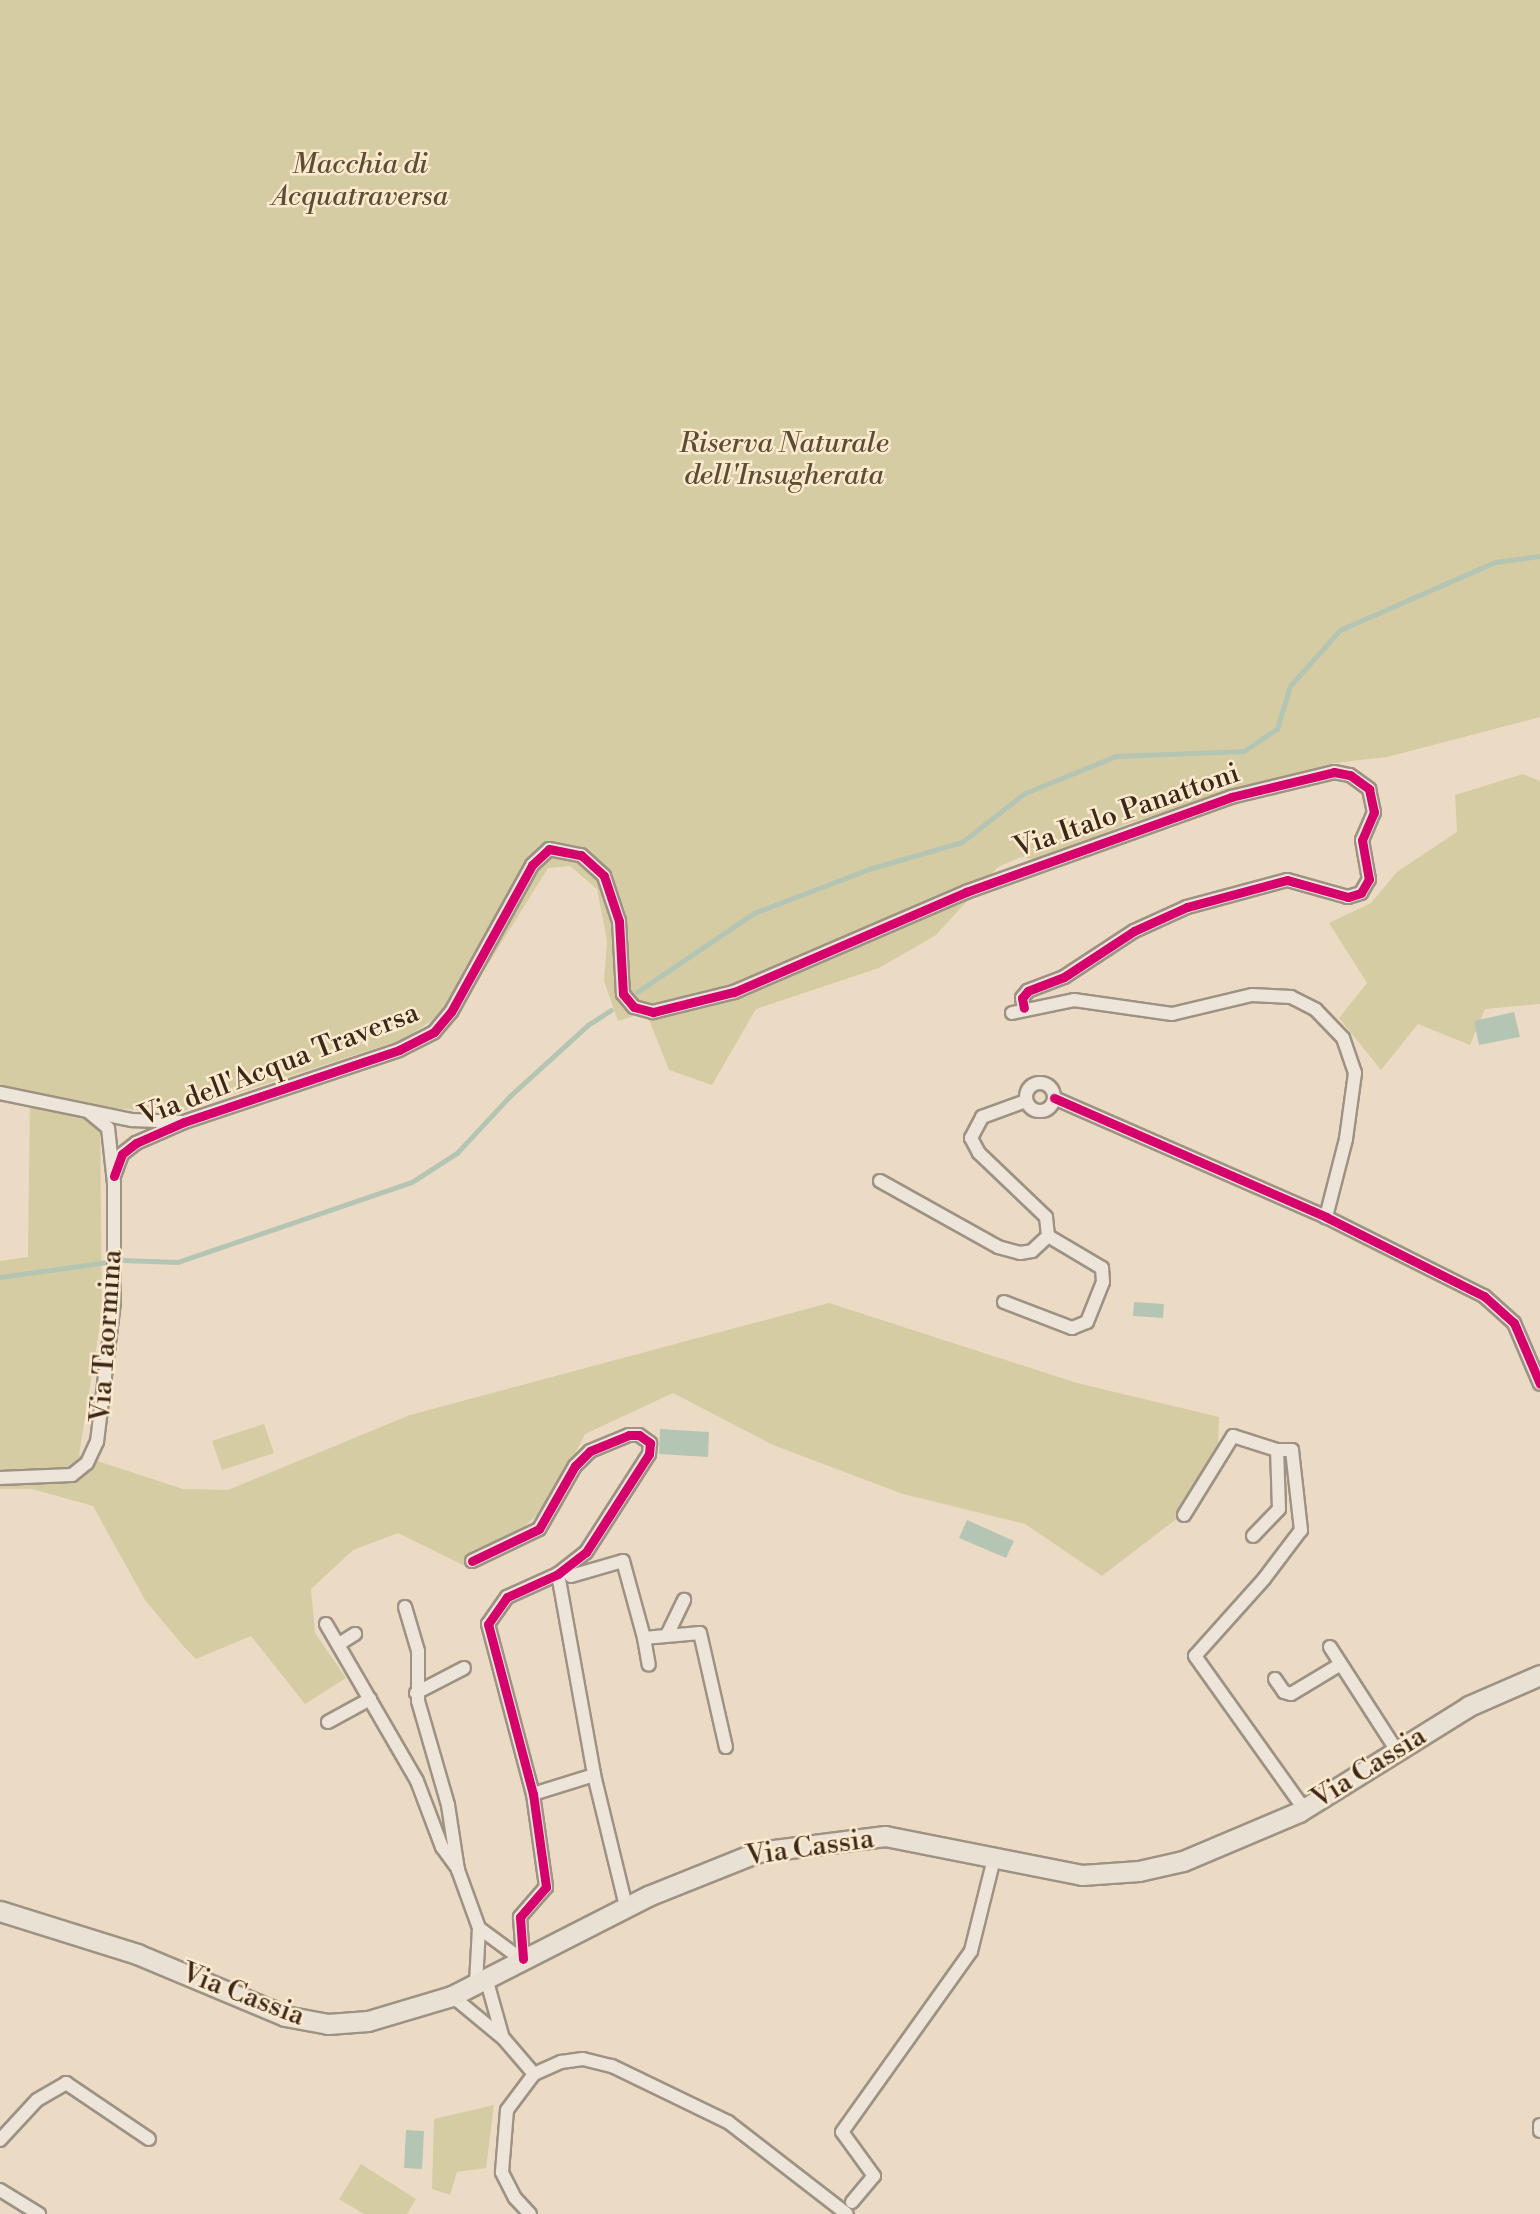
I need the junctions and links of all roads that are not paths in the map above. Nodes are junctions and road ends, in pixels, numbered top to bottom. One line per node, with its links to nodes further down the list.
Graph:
1 (545, 851): 6 (street, Via dell'Acqua Traversa); 9 (street, Via Italo Panattoni)
2 (0, 1093): 5 (street, Via dell'Acqua Traversa)
3 (1054, 1098): 4 (street); 4 (street); 9 (street)
4 (1026, 1101): 10 (street)
5 (89, 1111): 6 (street, Via dell'Acqua Traversa); 7 (street, Via Taormina)
6 (184, 1122): 7 (street, Via dell'Acqua Traversa)
7 (114, 1175): 14 (street, Via Taormina)
8 (880, 1181): 10 (street)
9 (1326, 1217): 12 (street)
10 (1048, 1236): 11 (street)
11 (1004, 1301)
12 (1540, 1384)
13 (1277, 1450): 15 (street); 16 (street); 39 (street)
14 (0, 1478)
15 (1184, 1515)
16 (1253, 1536)
17 (472, 1561): 18 (street)
18 (561, 1572): 24 (street); 37 (street); 38 (street)
19 (684, 1600): 22 (street)
20 (405, 1607): 32 (street)
21 (326, 1624): 25 (street)
22 (667, 1633): 24 (street); 35 (street)
23 (355, 1634): 25 (street)
24 (644, 1638): 28 (street)
25 (339, 1644): 33 (street)
26 (1330, 1647): 27 (street)
27 (1341, 1664): 31 (street); 36 (street)
28 (649, 1665)
29 (464, 1668): 32 (street)
30 (1540, 1675): 36 (main road, Via Cassia)
31 (1275, 1679)
32 (416, 1693): 41 (street)
33 (370, 1699): 34 (street); 41 (street)
34 (328, 1722)
35 (726, 1747)
36 (1397, 1751): 39 (main road, Via Cassia)
37 (594, 1775): 38 (street); 42 (street)
38 (533, 1794): 45 (street)
39 (1304, 1809): 40 (main road, Via Cassia)
40 (994, 1859): 42 (main road, Via Cassia); 55 (street)
41 (458, 1870): 44 (street)
42 (626, 1906): 45 (main road, Via Cassia)
43 (0, 1911): 47 (main road, Via Cassia)
44 (479, 1928): 45 (street); 46 (street)
45 (522, 1959): 46 (main road, Via Cassia)
46 (481, 1981): 47 (main road, Via Cassia); 48 (street)
47 (452, 1996): 48 (street)
48 (504, 2039): 49 (street)
49 (534, 2074): 55 (street); 57 (street)
50 (1540, 2125): 51 (street)
51 (1540, 2131)
52 (149, 2139): 53 (street)
53 (0, 2140)
54 (0, 2190): 56 (street)
55 (849, 2208)
56 (39, 2214)
57 (530, 2214)

